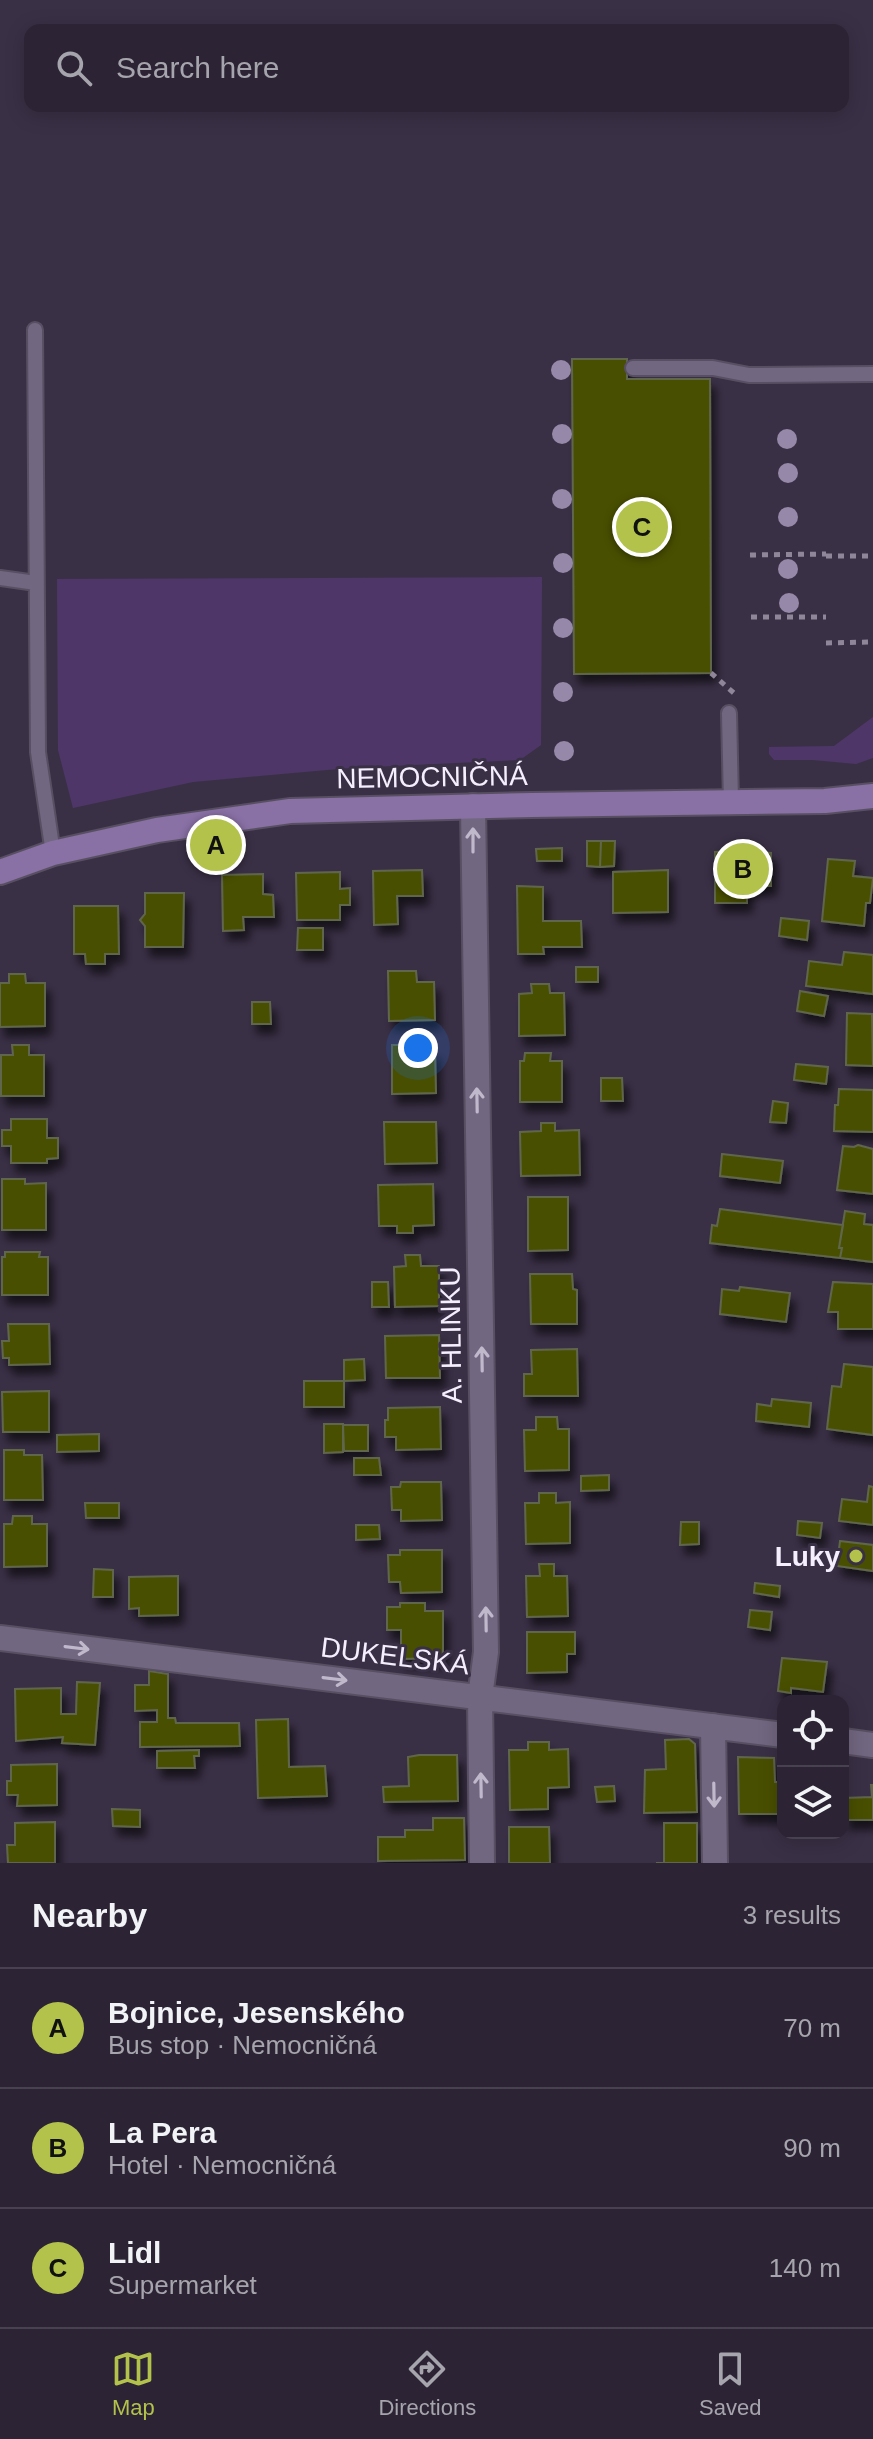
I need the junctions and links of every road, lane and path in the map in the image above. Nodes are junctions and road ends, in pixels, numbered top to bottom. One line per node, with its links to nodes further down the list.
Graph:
1 (35, 330): 7 (lane)
2 (633, 368): 3 (lane)
3 (873, 374)
4 (750, 555): 5 (path)
5 (873, 556)
6 (0, 578): 7 (lane)
7 (36, 583): 16 (lane)
8 (751, 617): 9 (path)
9 (826, 617)
10 (873, 642): 11 (path)
11 (826, 643)
12 (729, 713): 14 (lane)
13 (873, 796): 14 (street, NEMOCNIČNÁ)
14 (731, 802): 15 (street, NEMOCNIČNÁ)
15 (473, 806): 16 (street, NEMOCNIČNÁ); 19 (street, A. HLINKU, one-way to 15)
16 (53, 853): 17 (street, NEMOCNIČNÁ)
17 (0, 872)
18 (0, 1638): 19 (street, DUKELSKÁ, one-way to 19)
19 (480, 1697): 20 (street, DUKELSKÁ); 24 (street, A. HLINKU, one-way to 19)
20 (713, 1726): 21 (street, DUKELSKÁ); 25 (street, one-way to 25)
21 (777, 1734)
22 (849, 1742): 23 (street)
23 (873, 1745)
24 (482, 1863)
25 (715, 1863)

